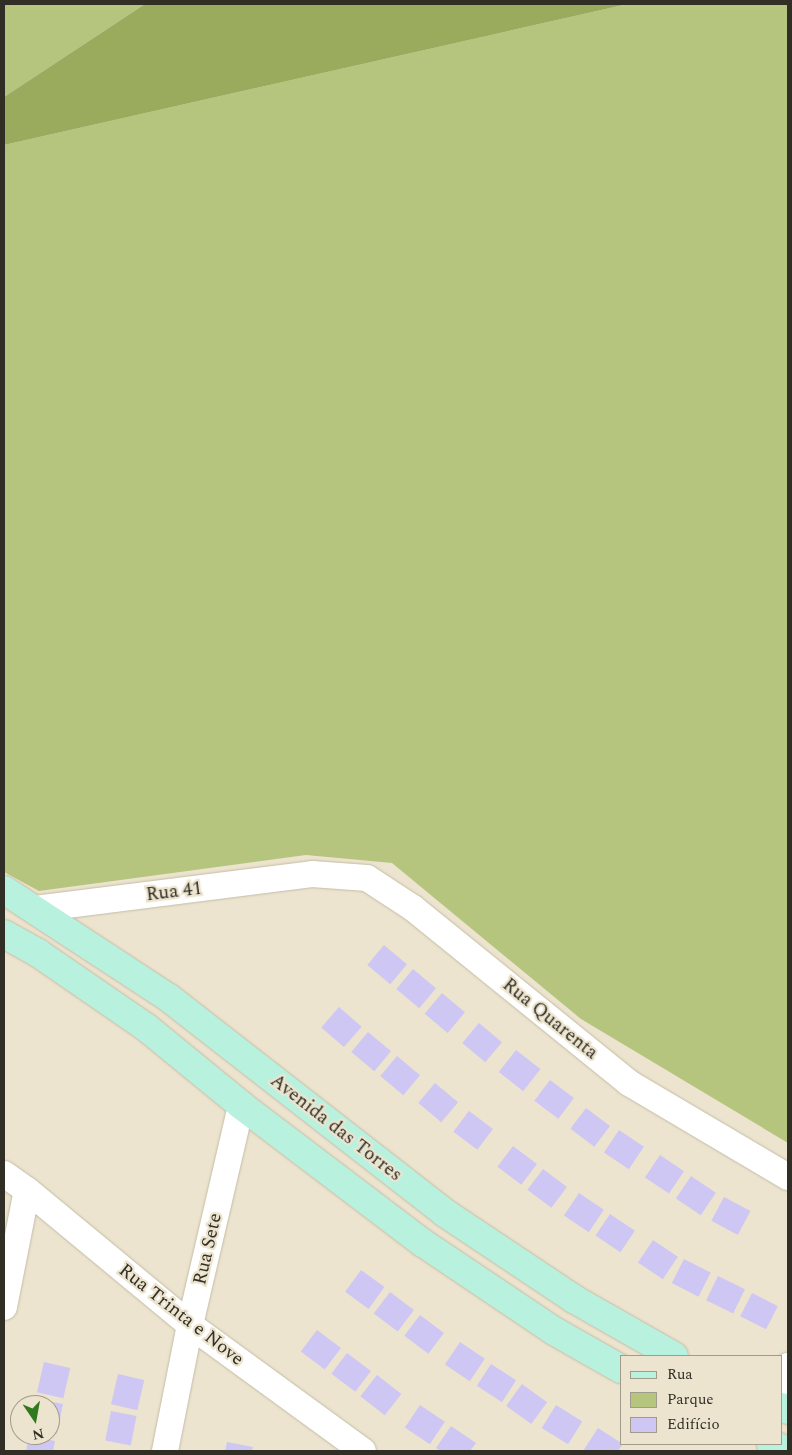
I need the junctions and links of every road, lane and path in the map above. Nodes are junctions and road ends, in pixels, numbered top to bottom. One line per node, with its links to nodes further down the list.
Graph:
1 (312, 874): 3 (street, Rua 41); 7 (street, Rua Quarenta)
2 (4, 890): 3 (main road, Avenida das Torres)
3 (35, 909): 11 (main road, Avenida das Torres)
4 (4, 934): 5 (main road, Avenida das Torres)
5 (241, 1105): 10 (street, Rua Sete); 13 (main road, Avenida das Torres)
6 (4, 1174): 8 (street, Rua Trinta e Nove)
7 (788, 1177)
8 (27, 1190): 9 (street); 10 (street, Rua Trinta e Nove)
9 (4, 1307)
10 (190, 1325): 15 (street, Rua Sete); 16 (street, Rua Trinta e Nove)
11 (672, 1355)
12 (788, 1366): 14 (street)
13 (620, 1368)
14 (782, 1398)
15 (165, 1451)
16 (363, 1451)

